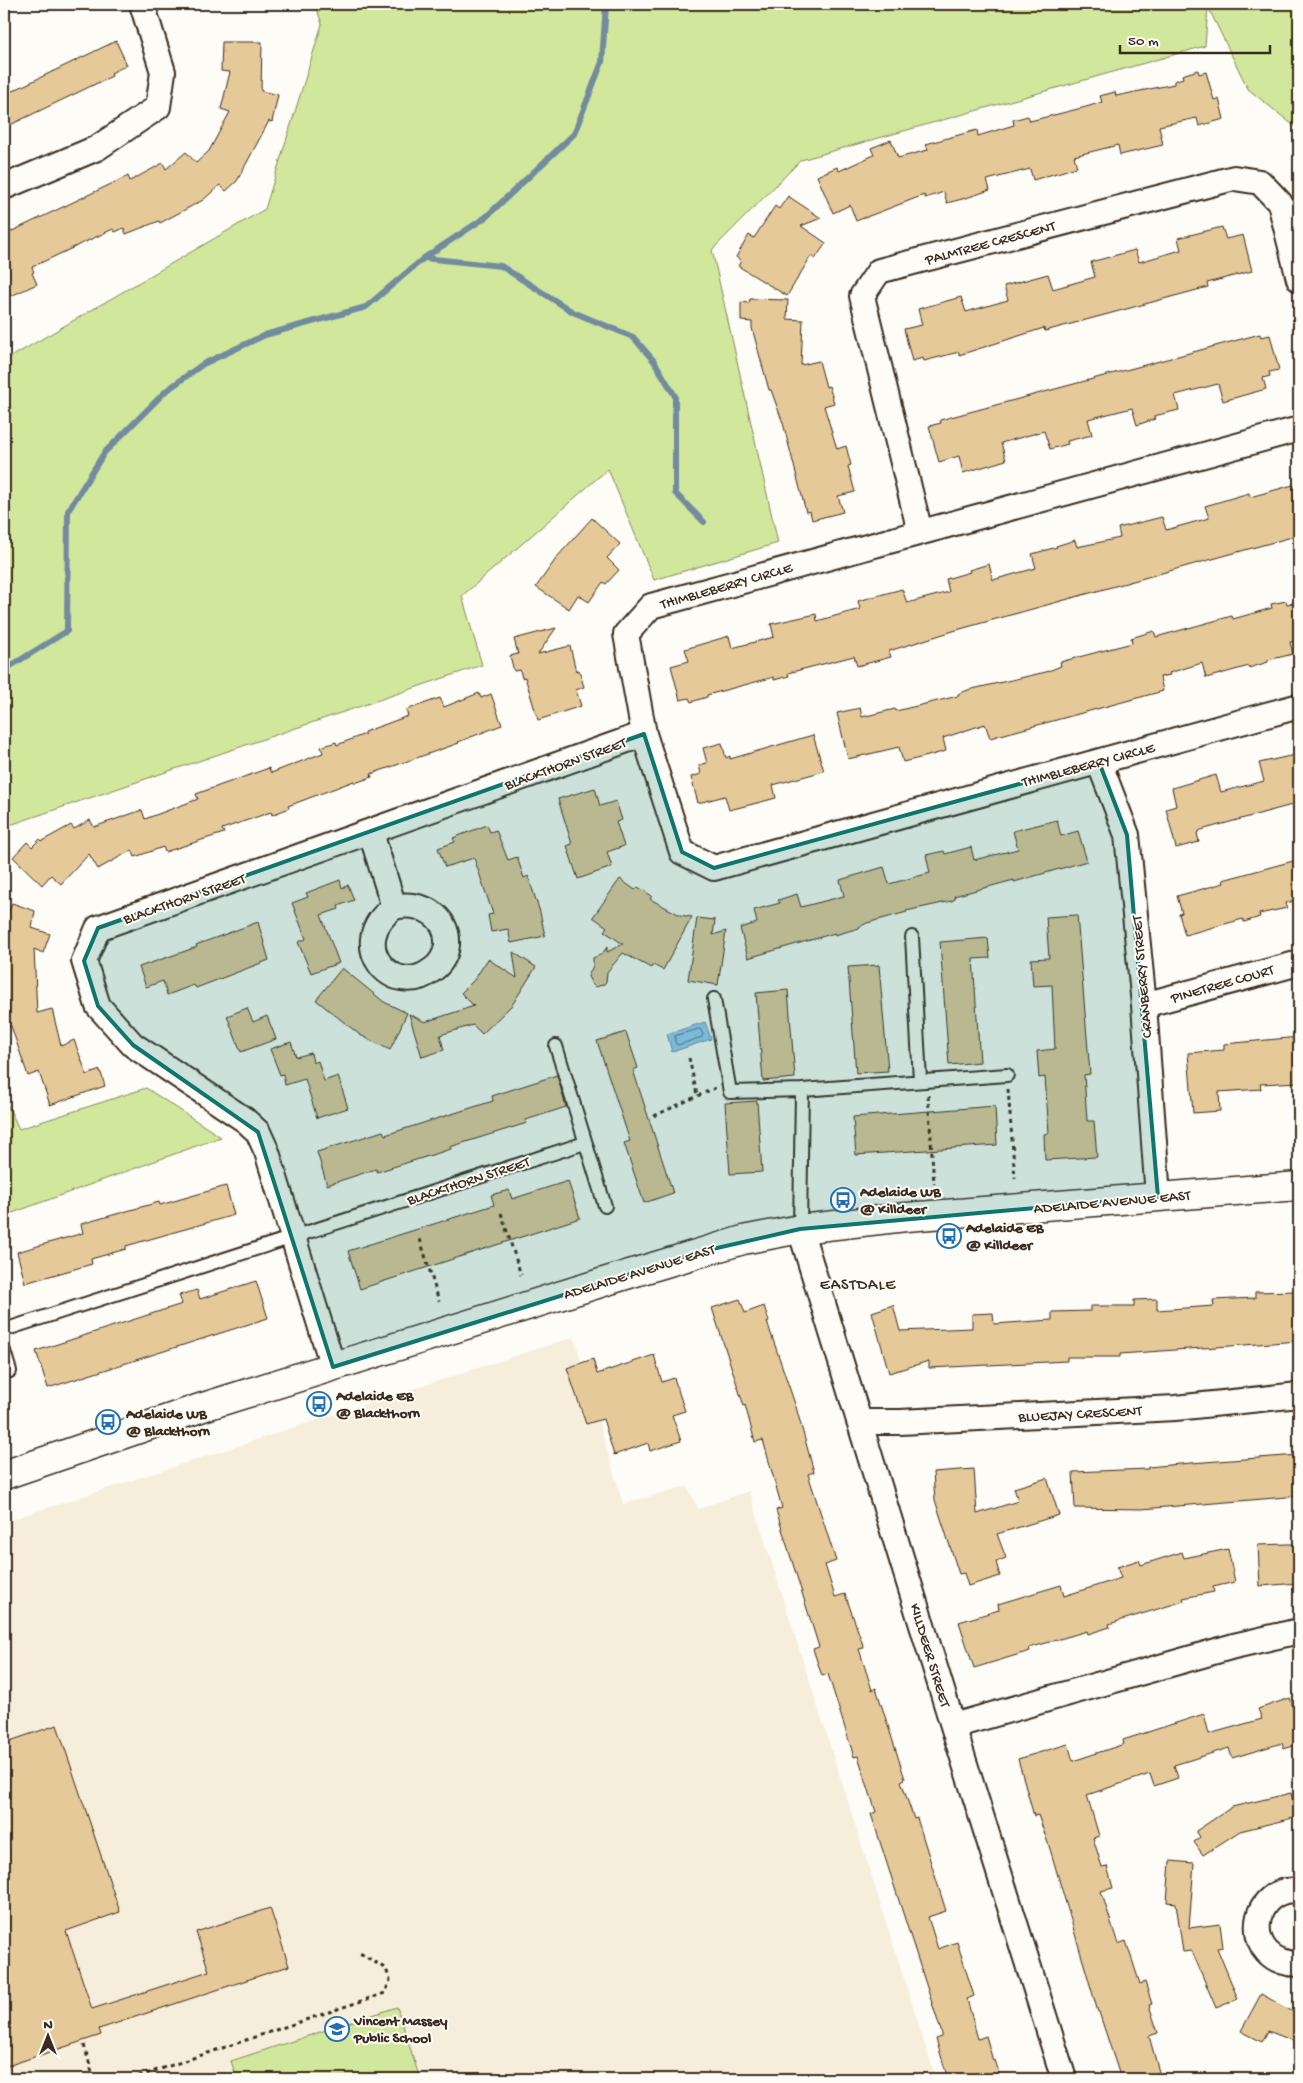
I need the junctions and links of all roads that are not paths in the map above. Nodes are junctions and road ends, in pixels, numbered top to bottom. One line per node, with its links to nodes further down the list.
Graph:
1 (142, 4): 2 (street)
2 (4, 187)
3 (1299, 279): 5 (street, PALMTREE CRESCENT)
4 (1299, 429): 5 (street, THIMBLEBERRY CIRCLE)
5 (920, 532): 7 (street, THIMBLEBERRY CIRCLE)
6 (1299, 706): 8 (street, THIMBLEBERRY CIRCLE)
7 (644, 734): 8 (street, THIMBLEBERRY CIRCLE); 9 (street, BLACKTHORN STREET)
8 (1098, 762): 14 (street, CRANBERRY STREET)
9 (371, 833): 10 (street); 24 (street, BLACKTHORN STREET)
10 (394, 907)
11 (912, 936): 17 (lane)
12 (1299, 963): 14 (street, PINETREE COURT)
13 (714, 999): 18 (lane)
14 (1144, 1005): 21 (street, CRANBERRY STREET)
15 (556, 1046): 19 (lane)
16 (1007, 1075): 17 (lane)
17 (923, 1080): 18 (lane)
18 (802, 1090): 23 (lane)
19 (585, 1142): 22 (lane); 24 (lane, BLACKTHORN STREET)
20 (1299, 1186): 21 (main road, ADELAIDE AVENUE EAST)
21 (1158, 1197): 23 (main road, ADELAIDE AVENUE EAST)
22 (605, 1206)
23 (800, 1229): 27 (main road, ADELAIDE AVENUE EAST); 30 (street, KILLDEER STREET)
24 (294, 1237): 25 (lane, BLACKTHORN STREET); 27 (street, BLACKTHORN STREET)
25 (4, 1330)
26 (4, 1351): 28 (lane)
27 (333, 1367): 31 (main road, ADELAIDE AVENUE EAST)
28 (10, 1371)
29 (1299, 1395): 30 (street, BLUEJAY CRESCENT)
30 (859, 1422): 33 (street, KILLDEER STREET)
31 (4, 1475)
32 (1299, 1632): 33 (street)
33 (952, 1726): 36 (street, KILLDEER STREET)
34 (1299, 1891): 35 (street)
35 (1299, 1964)
36 (1064, 2079)

